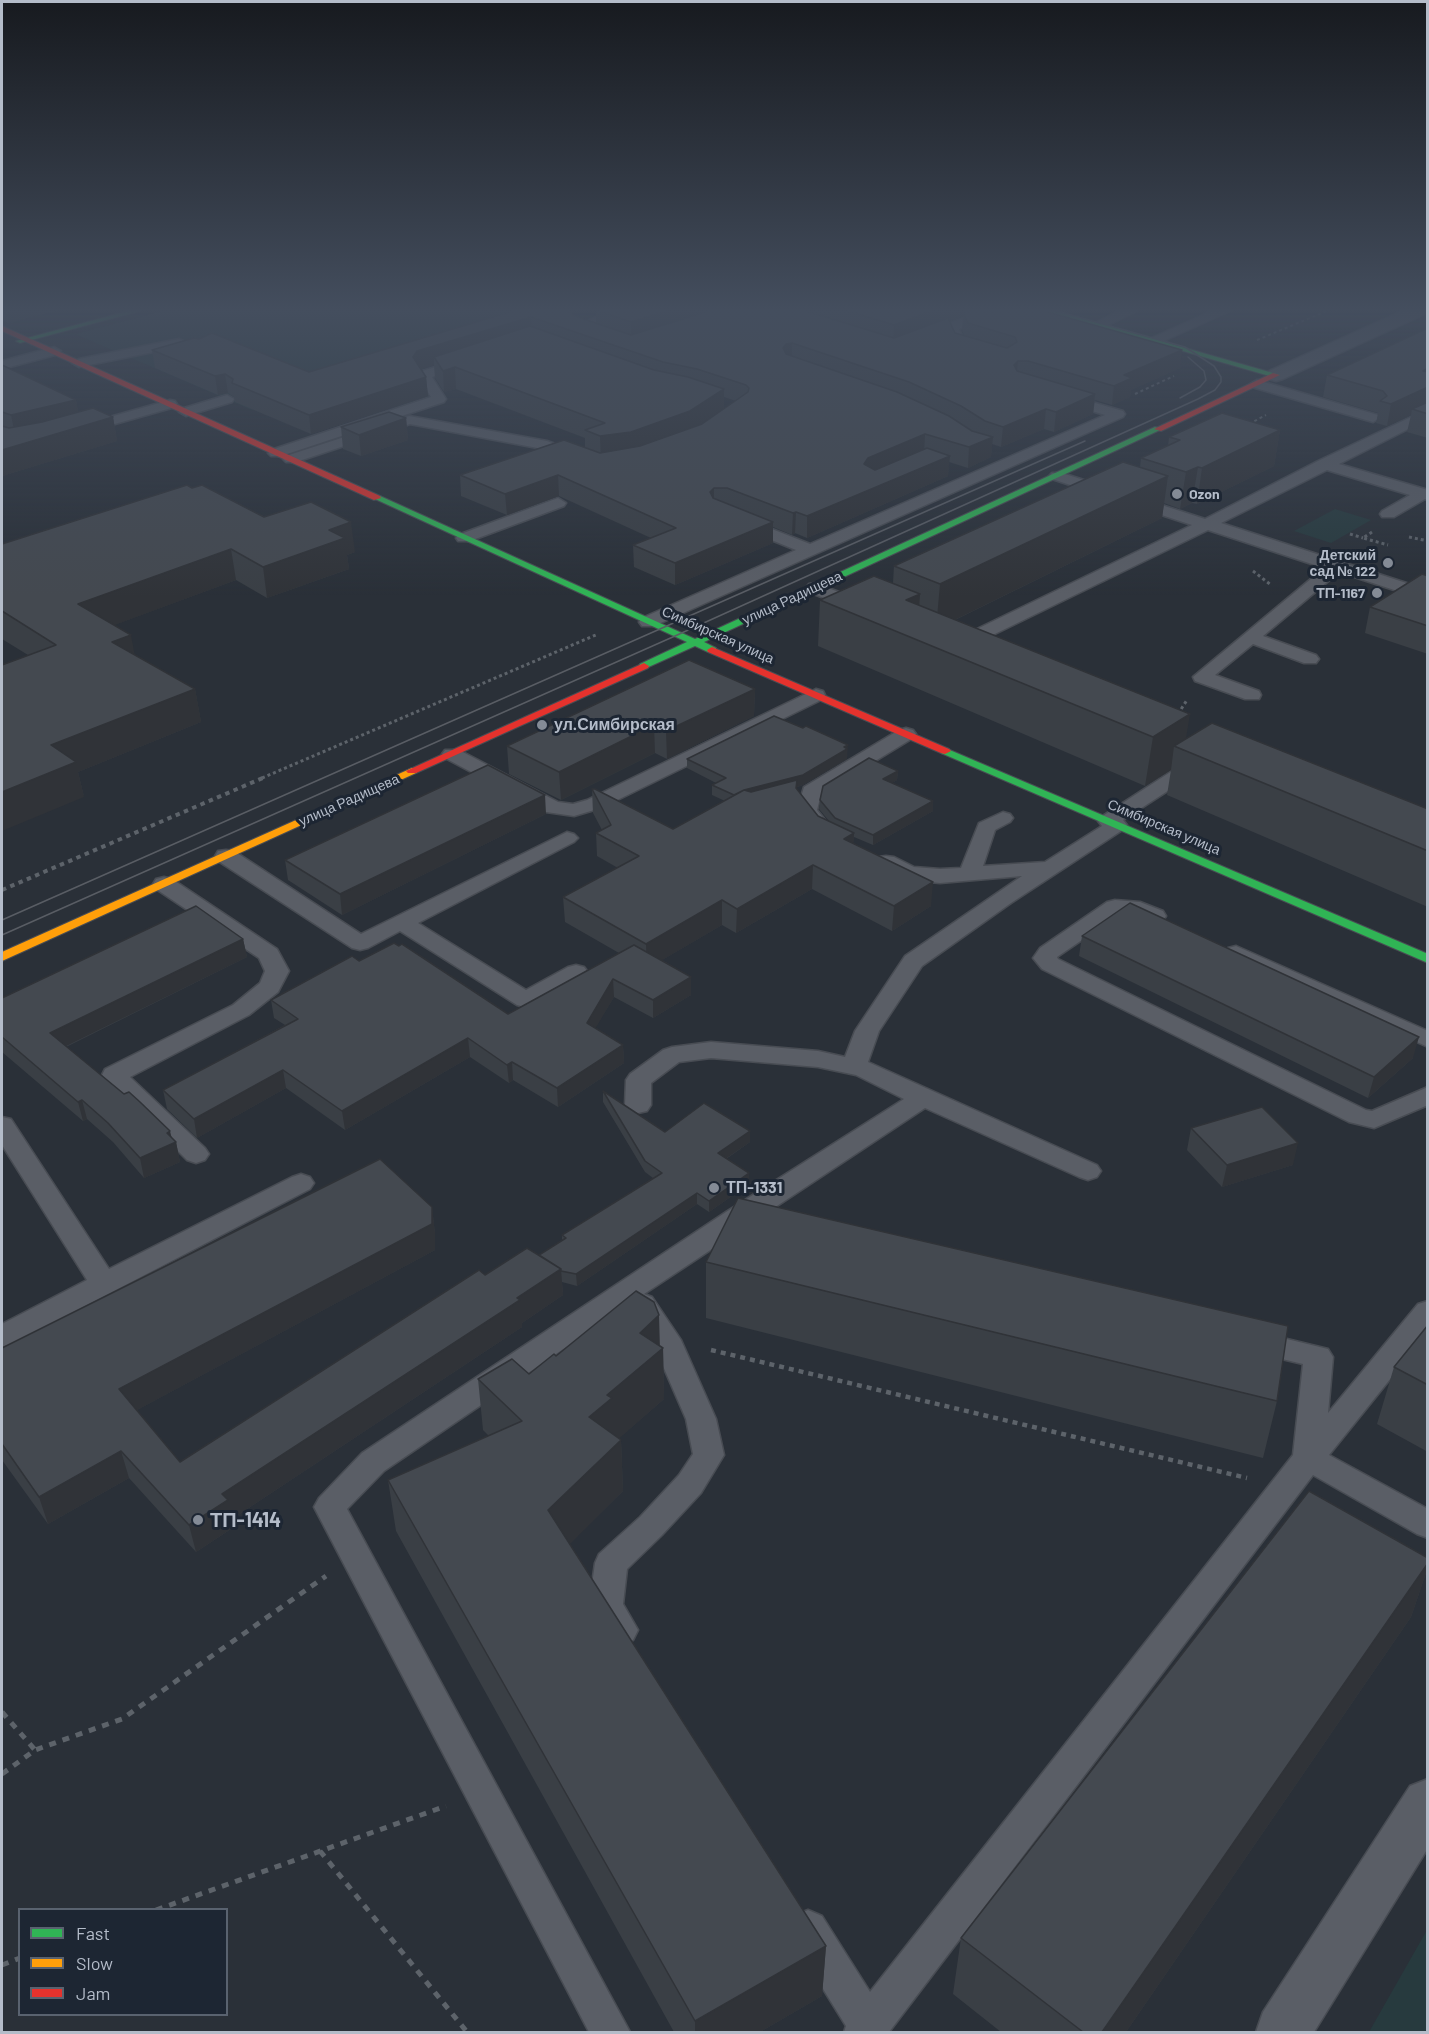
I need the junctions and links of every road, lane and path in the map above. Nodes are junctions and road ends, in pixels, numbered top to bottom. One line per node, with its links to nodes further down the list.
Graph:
1 (163, 406): 11 (lane)
2 (174, 406): 8 (street, Симбирская улица)
3 (205, 406): 8 (lane)
4 (420, 406): 13 (lane)
5 (1091, 406): 14 (lane)
6 (1210, 406): 18 (street, улица Радищева)
7 (1332, 406): 10 (lane)
8 (186, 412): 13 (street, Симбирская улица)
9 (1428, 412): 16 (lane)
10 (1373, 418)
11 (73, 432)
12 (992, 451): 14 (lane)
13 (284, 456): 15 (lane); 27 (street, Симбирская улица)
14 (1016, 459): 18 (lane); 19 (lane)
15 (589, 462)
16 (1323, 464): 20 (lane); 24 (lane)
17 (955, 471): 19 (lane)
18 (1060, 475): 24 (lane); 32 (street, улица Радищева)
19 (974, 477): 30 (lane)
20 (1425, 495): 22 (lane)
21 (558, 502): 27 (lane)
22 (1388, 514)
23 (730, 518): 30 (lane)
24 (1207, 524): 31 (lane); 38 (lane)
25 (1350, 534): 28 (path)
26 (1409, 537): 29 (path)
27 (464, 538): 35 (street, Симбирская улица)
28 (1363, 538)
29 (1428, 541)
30 (810, 550): 35 (lane)
31 (1336, 566): 33 (lane); 36 (lane)
32 (815, 588): 34 (lane); 37 (street, улица Радищева)
33 (1428, 596)
34 (879, 614)
35 (643, 619): 37 (street, Симбирская улица); 55 (path)
36 (1250, 637): 39 (lane); 40 (lane)
37 (694, 643): 41 (street, Симбирская улица); 45 (street, улица Радищева)
38 (978, 655)
39 (1310, 658)
40 (1202, 677): 42 (lane); 43 (path)
41 (816, 695): 44 (street, Симбирская улица); 45 (lane)
42 (1252, 695)
43 (1166, 732): 47 (lane)
44 (906, 734): 47 (street, Симбирская улица); 49 (lane)
45 (452, 754): 51 (street, улица Радищева)
46 (1003, 818): 53 (lane)
47 (1112, 823): 52 (lane); 60 (street, Симбирская улица)
48 (567, 838): 56 (lane)
49 (837, 839)
50 (868, 854): 53 (lane)
51 (226, 856): 54 (street, улица Радищева); 56 (lane)
52 (1048, 868): 53 (lane); 63 (lane)
53 (969, 874)
54 (164, 884): 59 (street, улица Радищева); 68 (lane)
55 (2, 890)
56 (400, 922): 61 (lane)
57 (1173, 924): 64 (lane)
58 (1216, 943): 62 (lane)
59 (2, 957)
60 (1428, 959)
61 (576, 972)
62 (1428, 1040)
63 (854, 1066): 65 (lane); 66 (lane)
64 (1428, 1095)
65 (923, 1098): 69 (lane); 71 (lane)
66 (638, 1105)
67 (2, 1125): 73 (lane)
68 (196, 1154)
69 (1088, 1172)
70 (301, 1184): 73 (lane)
71 (736, 1219): 72 (lane); 74 (lane)
72 (771, 1227)
73 (104, 1284): 77 (lane)
74 (632, 1289): 78 (lane); 82 (lane)
75 (1428, 1311): 79 (lane)
76 (1225, 1335): 79 (lane)
77 (2, 1336)
78 (666, 1340): 80 (path); 83 (lane)
79 (1308, 1458): 80 (lane); 81 (lane)
80 (1285, 1487): 94 (lane)
81 (1428, 1525)
82 (356, 1555): 85 (path); 87 (lane)
83 (638, 1656)
84 (2, 1712): 85 (path)
85 (35, 1750): 86 (path)
86 (2, 1774)
87 (483, 1793): 89 (path); 96 (lane)
88 (1428, 1802): 97 (street)
89 (320, 1851): 91 (path); 95 (path)
90 (788, 1896): 94 (lane)
91 (162, 1908)
92 (18, 1959): 93 (path)
93 (2, 1965)
94 (867, 2029)
95 (467, 2032)
96 (610, 2032)
97 (1282, 2032)

